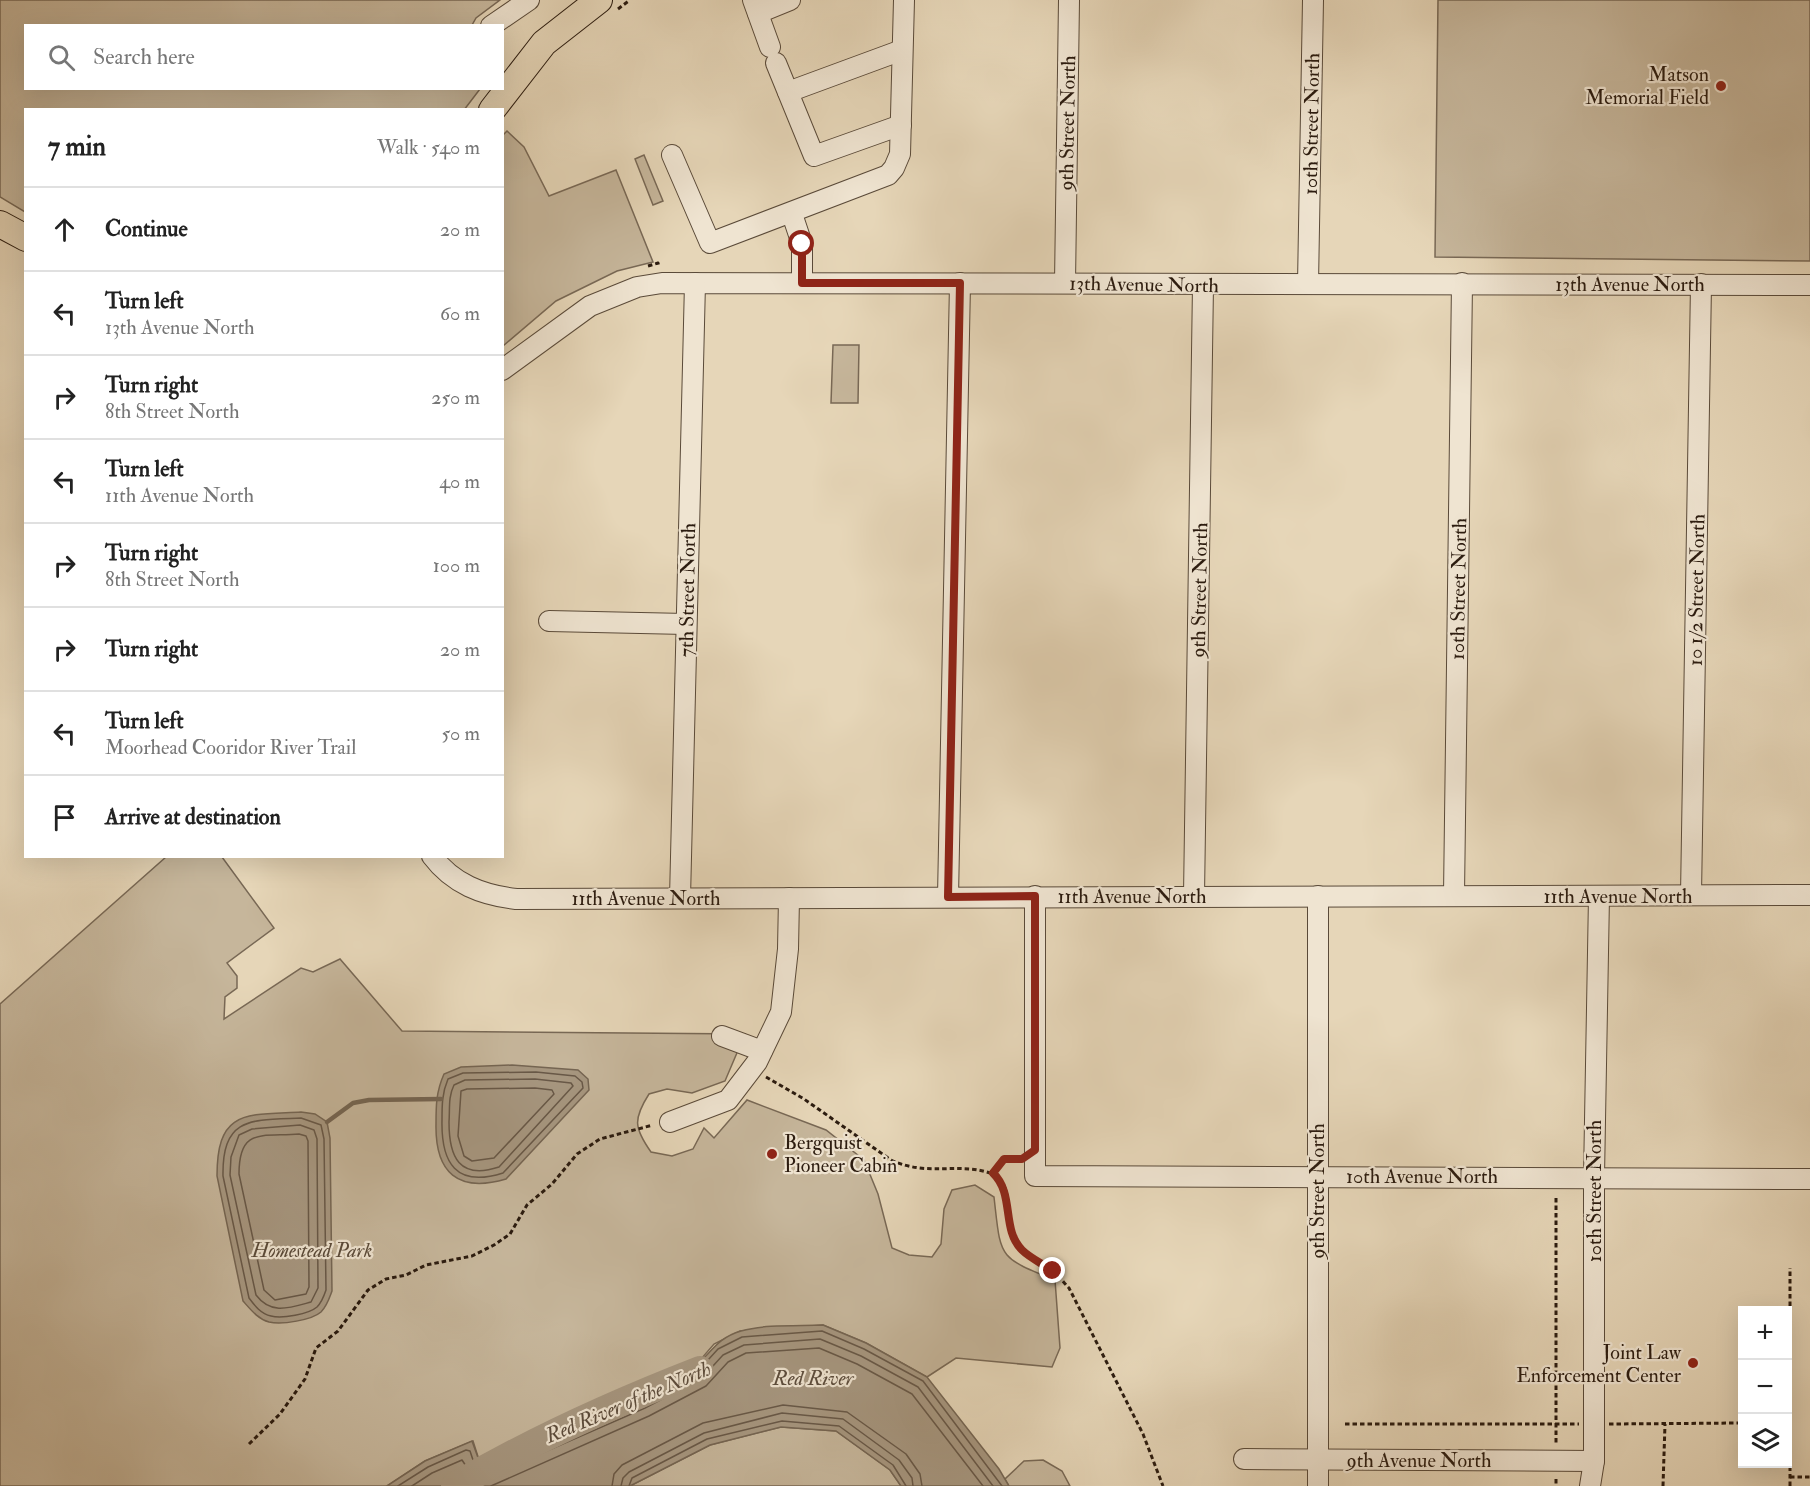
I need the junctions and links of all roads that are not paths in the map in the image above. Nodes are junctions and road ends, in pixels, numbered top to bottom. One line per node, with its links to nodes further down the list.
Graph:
1 (529, 0): 8 (street)
2 (790, 0): 7 (street)
3 (904, 0): 9 (street)
4 (1069, 0): 22 (street, 9th Street North)
5 (1313, 0): 24 (street, 10th Street North)
6 (605, 7): 10 (main road)
7 (756, 7): 12 (street)
8 (494, 24)
9 (902, 50): 12 (street); 14 (street)
10 (507, 79)
11 (502, 90): 13 (main road)
12 (788, 92): 14 (street)
13 (493, 108)
14 (901, 124): 16 (street)
15 (672, 155): 16 (street)
16 (792, 214): 20 (street)
17 (0, 224): 18 (main road)
18 (24, 237)
19 (694, 283): 20 (street, 13th Avenue North); 28 (street, 13th Avenue North); 30 (street, 7th Street North)
20 (802, 283): 21 (street, 13th Avenue North)
21 (960, 283): 22 (street, 13th Avenue North); 41 (street)
22 (1065, 283): 26 (street, 13th Avenue North)
23 (1462, 283): 24 (street, 13th Avenue North); 25 (street, 13th Avenue North); 32 (street, 10th Street North)
24 (1308, 284): 26 (street, 13th Avenue North)
25 (1701, 284): 27 (street, 13th Avenue North); 33 (street, 10 1/2 Street North)
26 (1203, 285): 36 (street, 9th Street North)
27 (1810, 285)
28 (504, 369)
29 (549, 621): 30 (street)
30 (686, 624): 39 (street, 7th Street North)
31 (434, 858): 39 (street, 11th Avenue North)
32 (1454, 895): 37 (street, 11th Avenue North); 38 (street, 11th Avenue North)
33 (1691, 895): 34 (street, 11th Avenue North); 38 (street, 11th Avenue North)
34 (1810, 895)
35 (1035, 896): 36 (street, 11th Avenue North); 41 (street, 11th Avenue North); 45 (street, 10th Avenue North)
36 (1194, 896): 37 (street, 11th Avenue North)
37 (1318, 896): 45 (street, 9th Street North)
38 (1599, 896): 46 (street, 10th Street North)
39 (680, 897): 40 (street, 11th Avenue North)
40 (789, 897): 41 (street, 11th Avenue North); 43 (street)
41 (948, 897)
42 (722, 1036): 43 (street)
43 (762, 1052): 44 (street)
44 (670, 1122)
45 (1317, 1175): 46 (street, 10th Avenue North); 49 (street, 9th Street North)
46 (1594, 1177): 47 (street, 10th Avenue North); 50 (street, 10th Street North)
47 (1810, 1179)
48 (1244, 1459): 49 (street, 9th Avenue North)
49 (1318, 1460): 50 (street, 9th Avenue North); 51 (street, 9th Street North)
50 (1594, 1461): 52 (street, 10th Street North)
51 (1318, 1486)
52 (1590, 1486)

